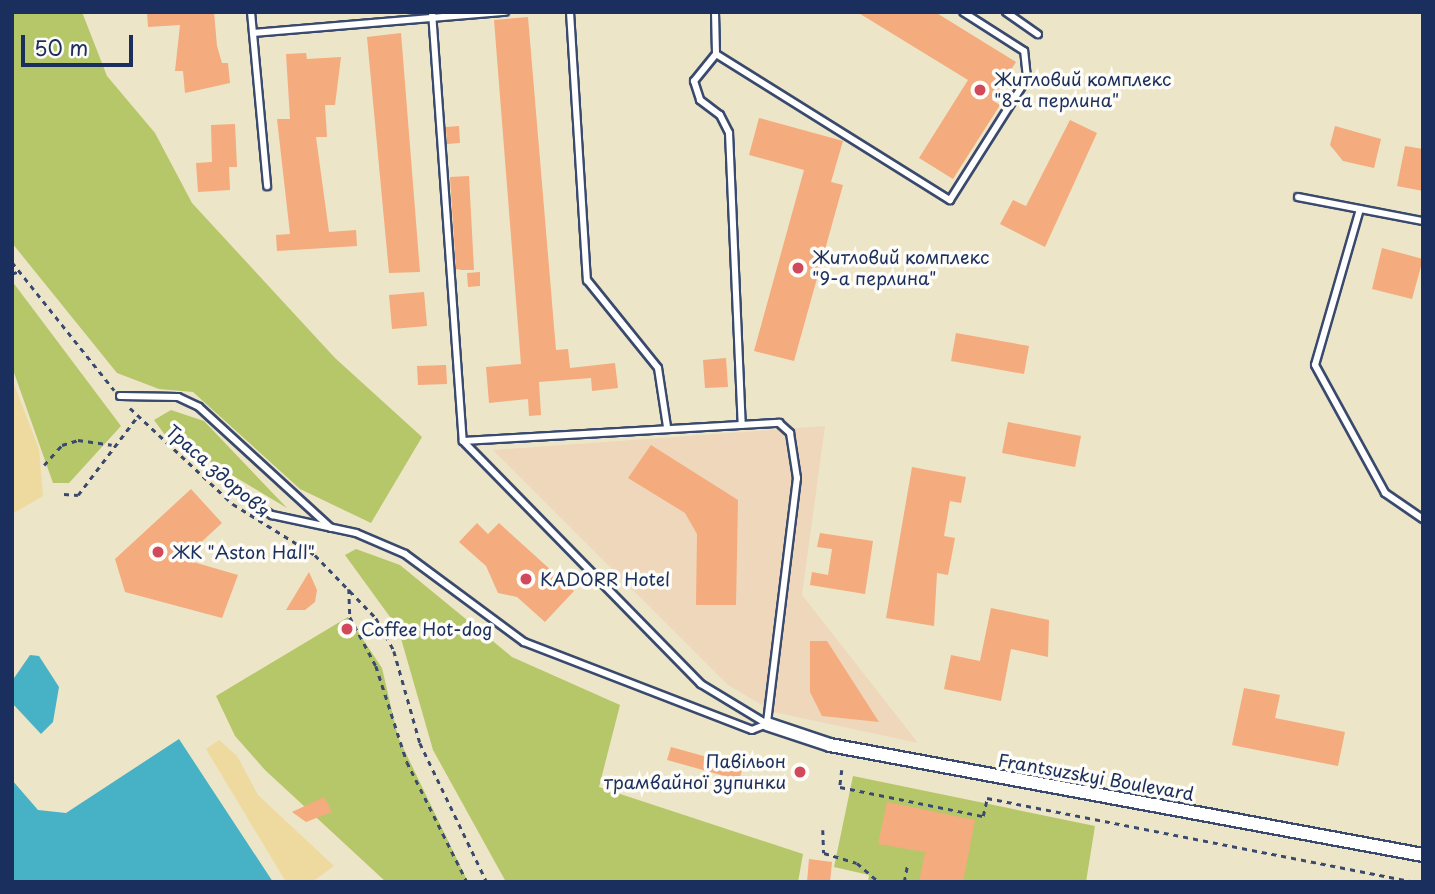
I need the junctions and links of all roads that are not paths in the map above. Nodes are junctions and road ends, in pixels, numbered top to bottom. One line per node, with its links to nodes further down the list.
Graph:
1 (251, 12): 8 (lane)
2 (505, 12): 7 (lane)
3 (570, 12): 17 (lane)
4 (715, 12): 10 (lane)
5 (963, 12): 10 (lane)
6 (1006, 12): 9 (lane)
7 (433, 15): 8 (lane); 18 (lane)
8 (253, 33): 11 (lane)
9 (1038, 34)
10 (716, 54): 16 (lane)
11 (267, 186)
12 (1297, 197): 13 (lane)
13 (1360, 209): 14 (lane); 20 (lane)
14 (1423, 221)
15 (120, 396): 21 (lane)
16 (742, 425): 17 (lane); 22 (lane)
17 (667, 427): 18 (lane)
18 (463, 440): 22 (lane)
19 (239, 494): 21 (lane)
20 (1423, 519)
21 (332, 529): 22 (lane)
22 (767, 724): 23 (street, Frantsuzskyi Boulevard)
23 (1423, 855)

